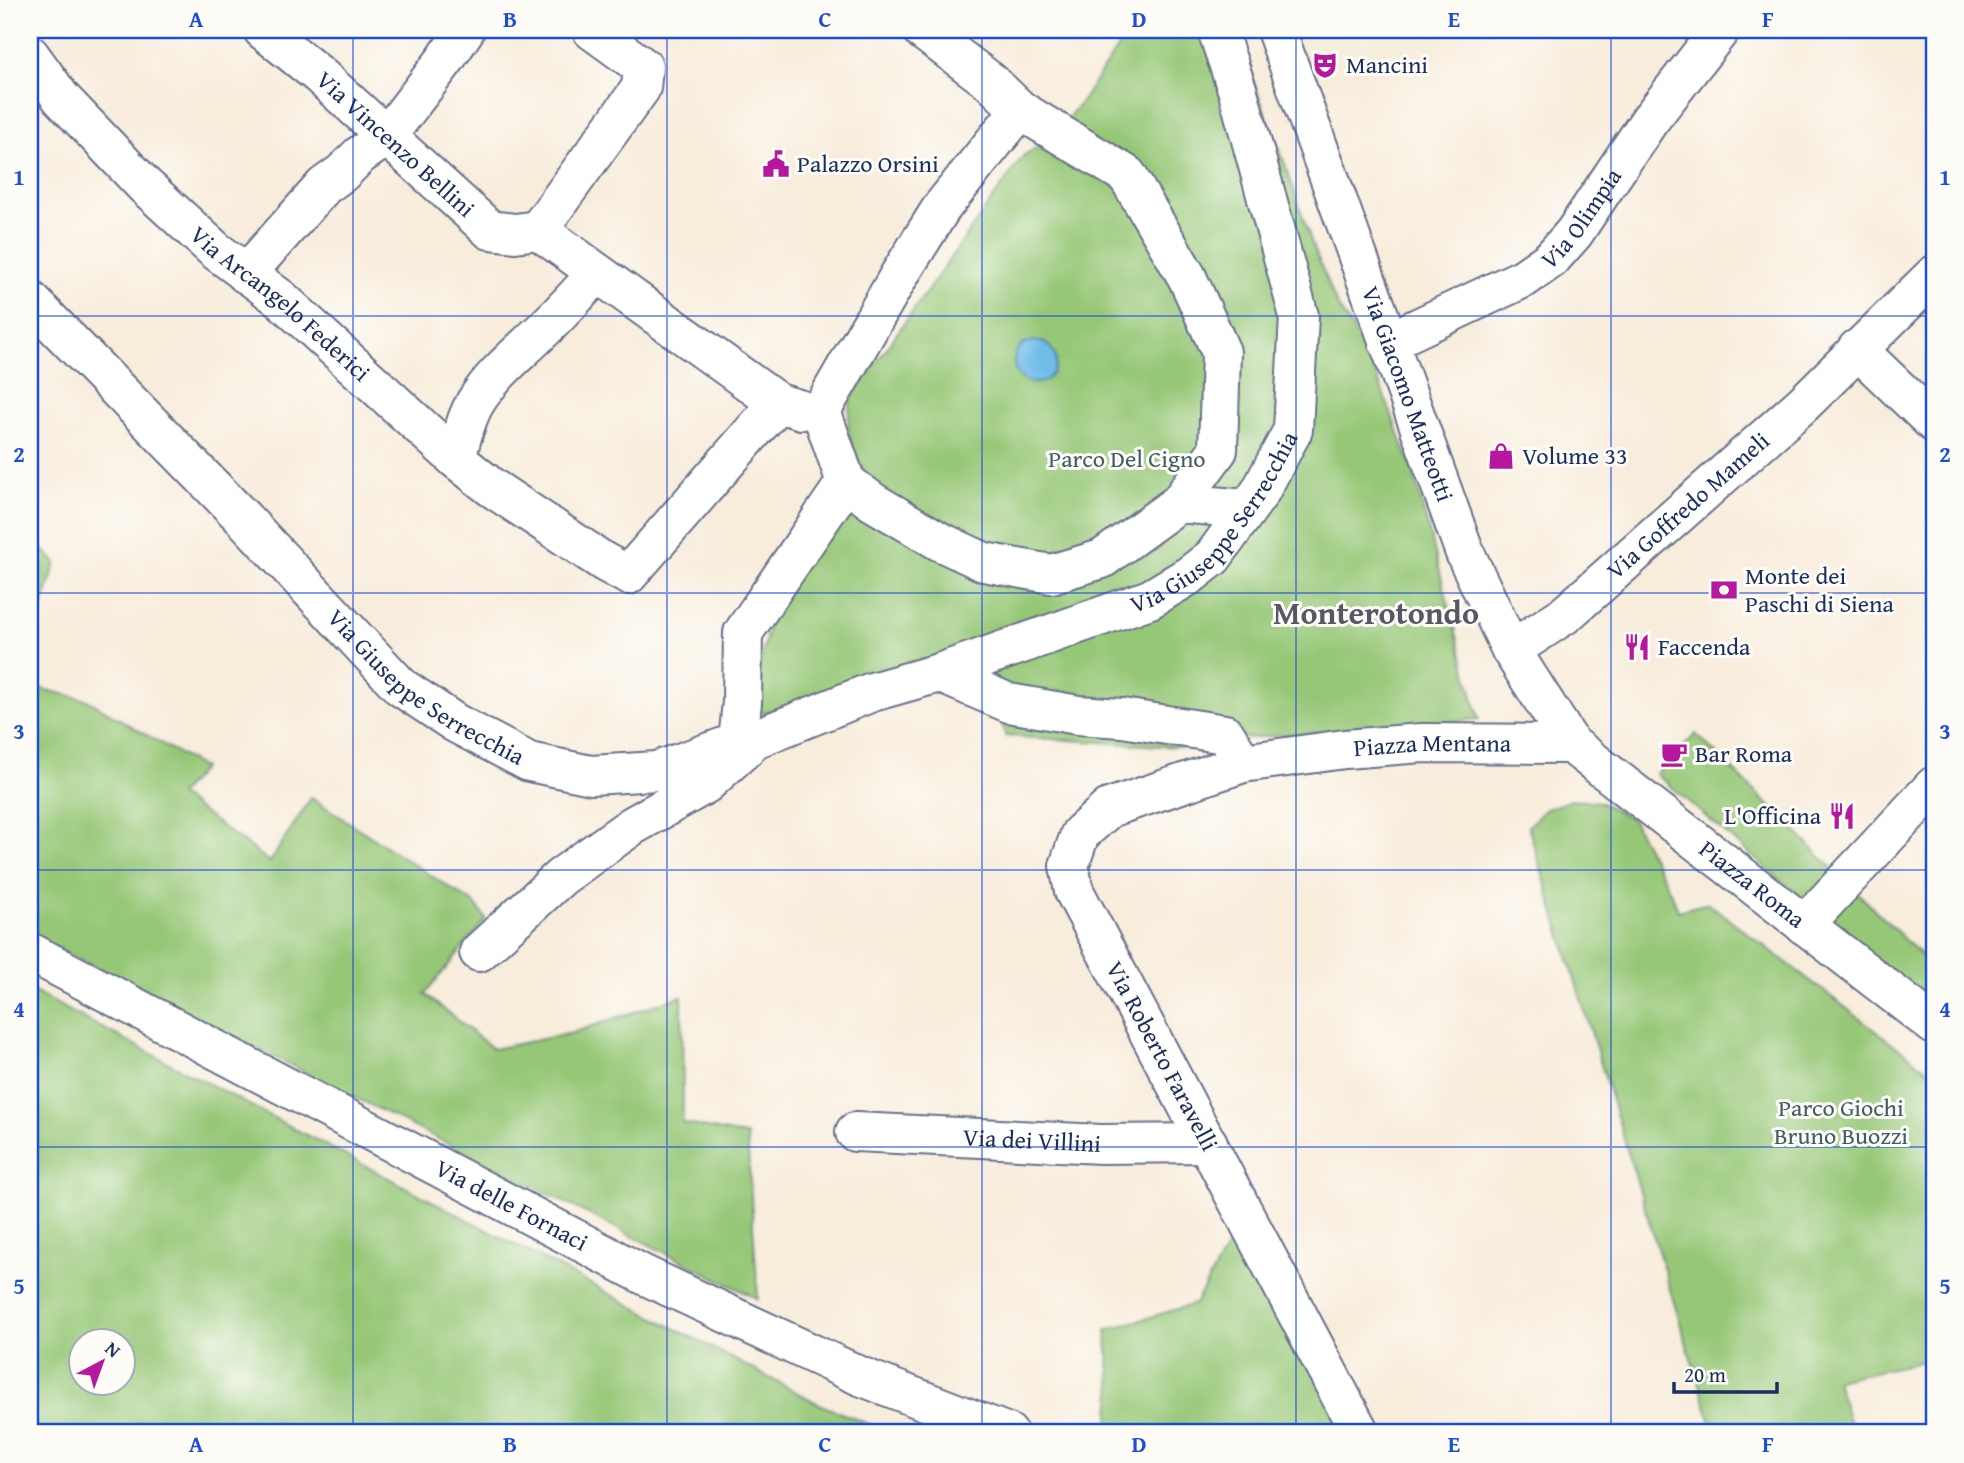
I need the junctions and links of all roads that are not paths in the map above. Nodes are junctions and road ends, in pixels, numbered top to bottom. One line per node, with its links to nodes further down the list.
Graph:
1 (262, 30): 10 (street, Via Vincenzo Bellini)
2 (465, 30): 10 (street)
3 (592, 30): 11 (street)
4 (922, 30): 9 (street)
5 (1217, 30): 22 (street, Via Giuseppe Serrecchia)
6 (1276, 30): 16 (street, Via Giacomo Matteotti)
7 (1720, 30): 16 (street, Via Olimpia)
8 (30, 55): 13 (street, Via Arcangelo Federici)
9 (1020, 110): 20 (street); 21 (street)
10 (386, 137): 11 (street, Via Vincenzo Bellini); 13 (street)
11 (538, 230): 12 (street)
12 (597, 273): 19 (street); 19 (street, Via Arcangelo Federici)
13 (246, 274): 19 (street, Via Arcangelo Federici)
14 (1934, 275): 17 (street, Via Goffredo Mameli)
15 (30, 300): 25 (street, Via Giuseppe Serrecchia)
16 (1388, 342): 23 (street, Via Giacomo Matteotti)
17 (1857, 349): 18 (street); 23 (street, Via Goffredo Mameli)
18 (1934, 422)
19 (456, 459)
20 (846, 482): 21 (street); 25 (street)
21 (1179, 503): 22 (street)
22 (1246, 509): 24 (street, Via Giuseppe Serrecchia)
23 (1511, 650): 26 (street, Via Giacomo Matteotti)
24 (939, 673): 25 (street, Via Giuseppe Serrecchia); 27 (street)
25 (748, 740): 31 (street)
26 (1571, 744): 27 (street, Piazza Mentana); 29 (street, Piazza Roma)
27 (1243, 763): 34 (street, Via Roberto Faravelli)
28 (1934, 786): 29 (street)
29 (1804, 925): 32 (street, Piazza Roma)
30 (30, 951): 35 (street, Via delle Fornaci)
31 (479, 952)
32 (1934, 1025)
33 (855, 1132): 34 (street, Via dei Villini)
34 (1208, 1143): 36 (street, Via Roberto Faravelli)
35 (1008, 1433)
36 (1360, 1433)

